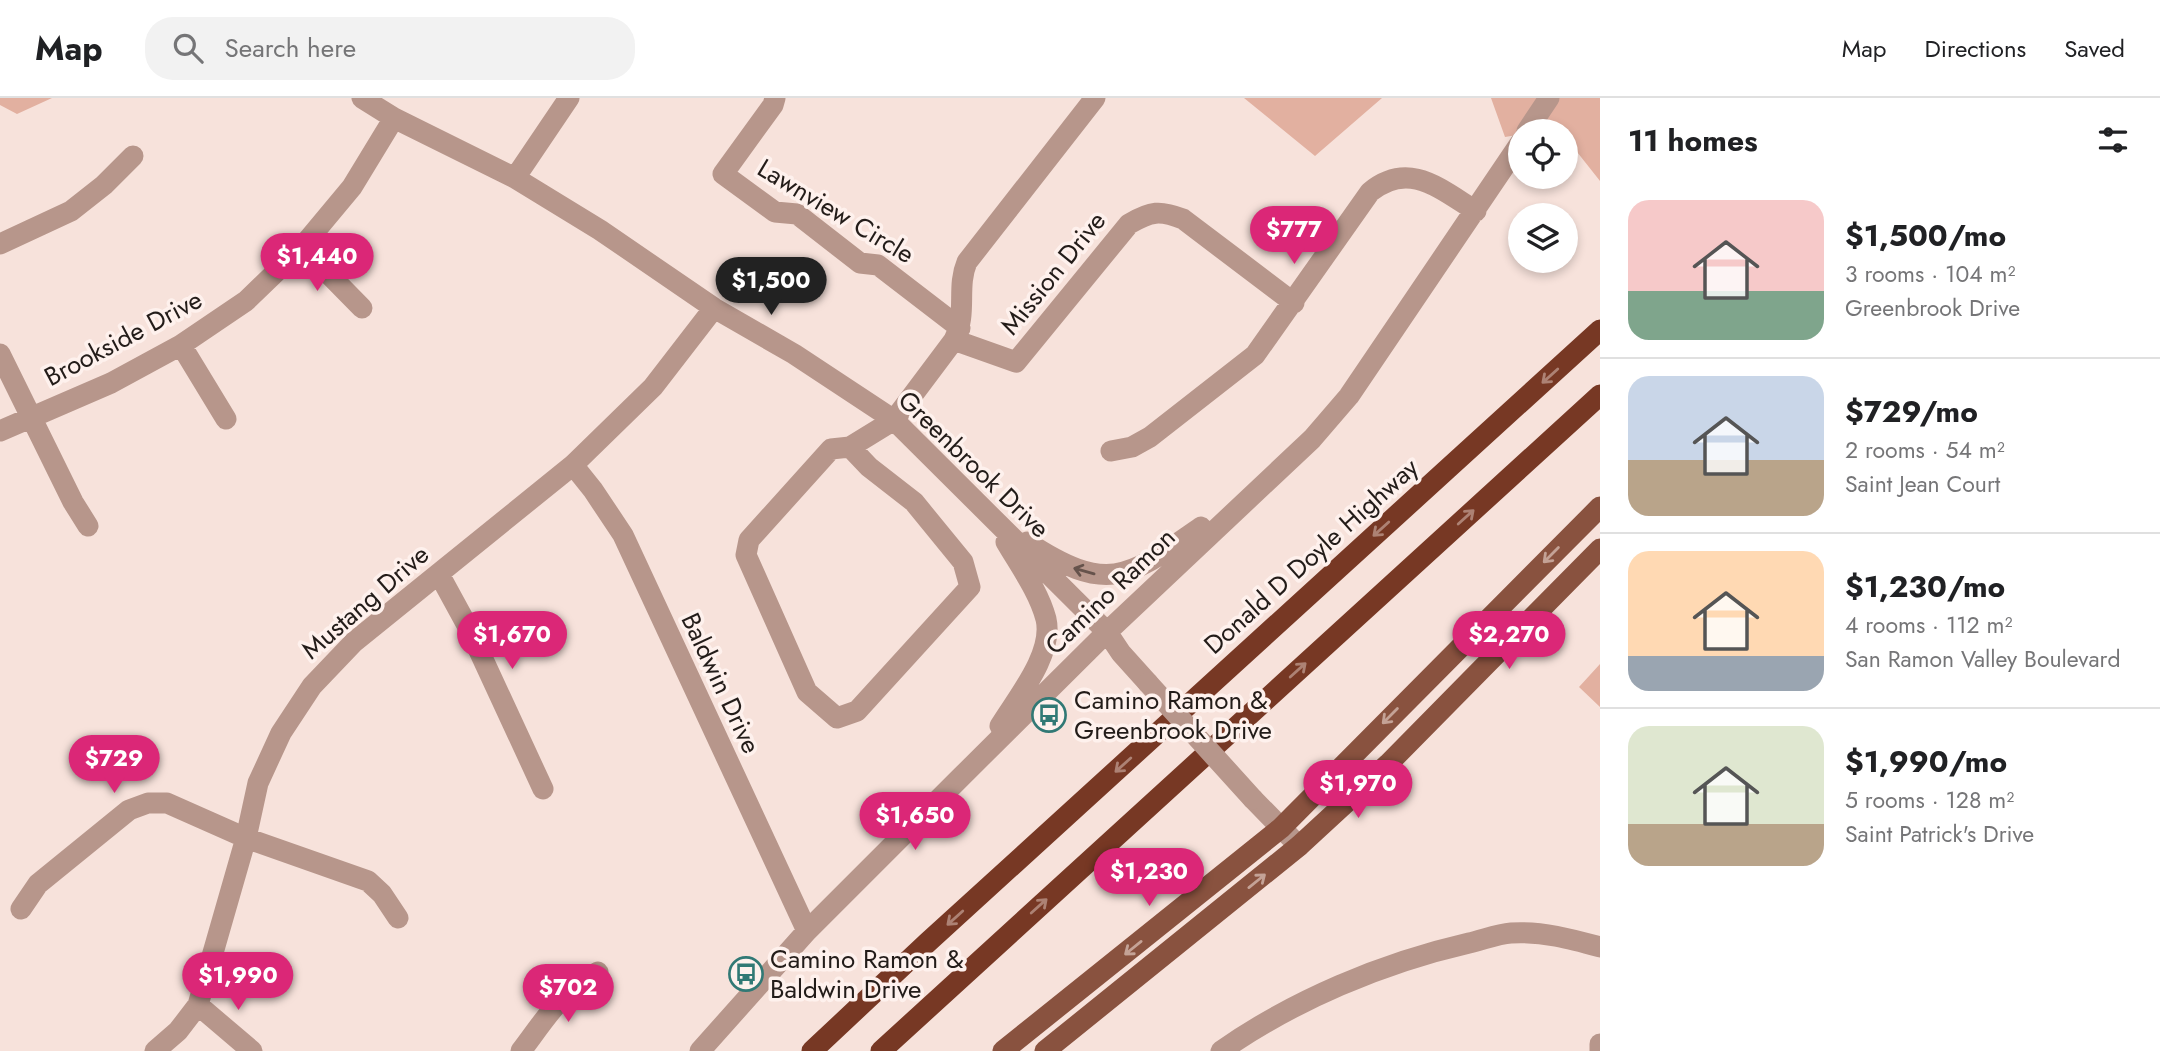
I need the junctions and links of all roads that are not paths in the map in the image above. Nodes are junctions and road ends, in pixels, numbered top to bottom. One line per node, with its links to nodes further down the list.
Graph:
1 (362, 98): 6 (street, Greenbrook Drive)
2 (569, 98): 10 (street)
3 (775, 98): 18 (street, Lawnview Circle)
4 (1095, 98): 18 (street)
5 (1549, 98): 7 (street)
6 (394, 118): 10 (street, Greenbrook Drive); 13 (street, Brookside Drive)
7 (1535, 119)
8 (134, 156): 12 (street)
9 (1508, 162): 11 (street, Camino Ramon)
10 (515, 178): 16 (street, Greenbrook Drive)
11 (1476, 211): 14 (street); 29 (street, Camino Ramon)
12 (0, 244)
13 (302, 247): 15 (street); 19 (street, Brookside Drive)
14 (1294, 303): 18 (street, Mission Drive); 27 (street)
15 (362, 308)
16 (714, 308): 24 (street, Greenbrook Drive); 28 (street, Mustang Drive)
17 (1600, 330): 52 (highway, Donald D Doyle Highway, one-way to 52)
18 (957, 334): 24 (street)
19 (181, 345): 22 (street, Brookside Drive); 23 (street)
20 (0, 354): 22 (street)
21 (1600, 395): 53 (highway, one-way to 21)
22 (31, 418): 25 (street, Brookside Drive); 32 (street)
23 (226, 419)
24 (894, 420): 26 (street); 31 (street, Greenbrook Drive)
25 (0, 432)
26 (850, 447): 26 (street)
27 (1111, 452)
28 (573, 465): 34 (street, Mustang Drive); 43 (street, Baldwin Drive)
29 (1271, 479): 31 (street, one-way to 31); 35 (street, Camino Ramon)
30 (1600, 507): 38 (main road, one-way to 38)
31 (993, 519): 35 (street, Greenbrook Drive); 36 (street)
32 (88, 526)
33 (1600, 549): 40 (main road)
34 (439, 574): 37 (street); 39 (street, Mustang Drive)
35 (1107, 632): 36 (street, Camino Ramon); 38 (street, Greenbrook Drive, bridge)
36 (982, 755): 43 (street, Camino Ramon)
37 (543, 789)
38 (1282, 828): 40 (street, Greenbrook Drive); 54 (main road, one-way to 54)
39 (246, 838): 41 (street); 42 (street); 46 (street, Mustang Drive)
40 (1299, 846): 55 (main road, one-way to 40)
41 (21, 909)
42 (398, 918)
43 (807, 931): 51 (street, Camino Ramon)
44 (1600, 947): 56 (street)
45 (598, 972): 50 (street)
46 (198, 1005): 48 (street, Mustang Drive); 49 (street)
47 (1600, 1044): 57 (street)
48 (155, 1051)
49 (251, 1051)
50 (521, 1051)
51 (700, 1051)
52 (812, 1051)
53 (881, 1051)
54 (1003, 1051)
55 (1045, 1051)
56 (1222, 1051)
57 (1600, 1051)

